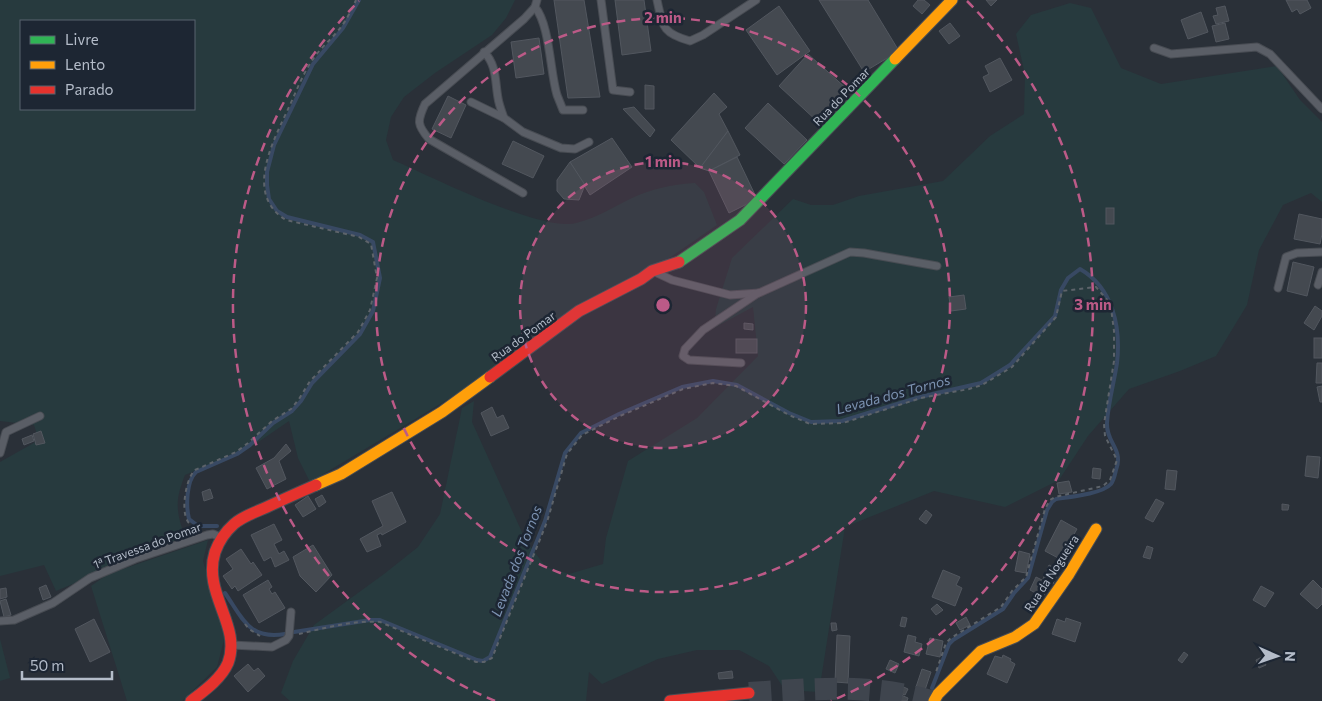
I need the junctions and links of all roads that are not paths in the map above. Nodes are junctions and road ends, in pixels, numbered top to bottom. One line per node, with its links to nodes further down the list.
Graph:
1 (601, 0): 8 (lane)
2 (657, 0): 3 (lane)
3 (756, 0)
4 (952, 0): 17 (street, Rua do Pomar)
5 (536, 4): 7 (lane); 11 (lane)
6 (1154, 48): 10 (lane)
7 (484, 52): 12 (lane); 14 (lane)
8 (630, 92)
9 (471, 102): 12 (lane)
10 (1322, 109)
11 (583, 110)
12 (504, 118): 13 (lane)
13 (589, 142)
14 (523, 192)
15 (1322, 252): 20 (lane)
16 (937, 266): 21 (lane)
17 (652, 271): 21 (lane); 26 (street, Rua do Pomar)
18 (1322, 272): 19 (lane)
19 (1318, 285)
20 (1278, 288)
21 (759, 293): 22 (lane)
22 (741, 363)
23 (40, 416): 24 (lane)
24 (0, 452)
25 (1096, 529): 33 (street, Rua da Nogueira)
26 (217, 536): 28 (lane, 1ª Travessa do Pomar); 29 (street, Rua do Pomar)
27 (291, 612): 29 (lane)
28 (0, 622)
29 (232, 645): 31 (street)
30 (749, 693): 32 (street)
31 (191, 701)
32 (670, 701)
33 (934, 701)

